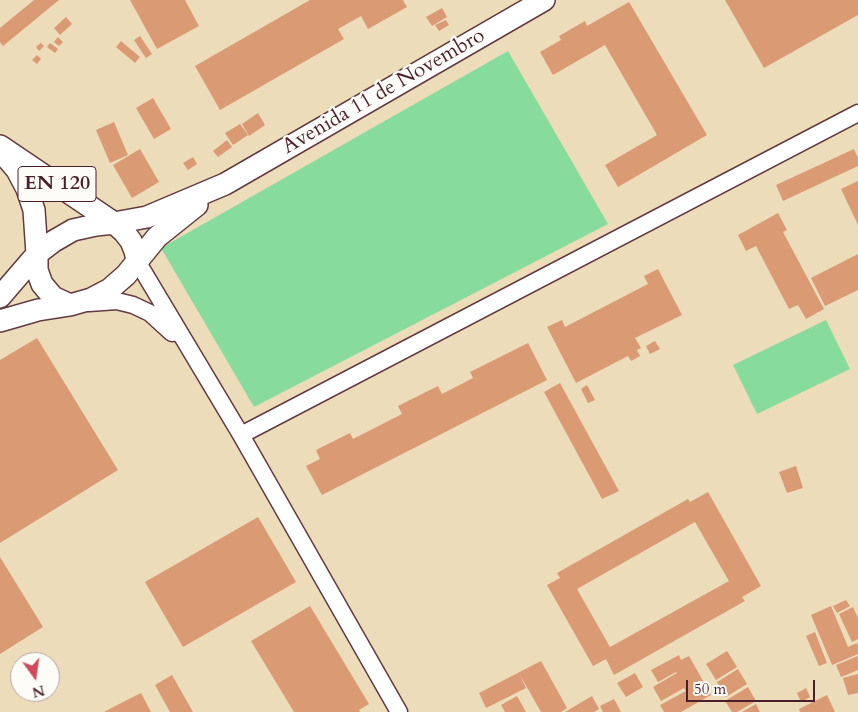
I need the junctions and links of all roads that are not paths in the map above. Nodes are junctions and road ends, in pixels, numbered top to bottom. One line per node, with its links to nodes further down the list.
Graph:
1 (544, 0): 5 (main road, Avenida 11 de Novembro)
2 (858, 112): 13 (street)
3 (0, 146): 6 (main road, EN 120)
4 (0, 150): 7 (main road, EN 120)
5 (225, 184): 6 (main road, Avenida 11 de Novembro); 8 (main road, Avenida 11 de Novembro)
6 (114, 223): 7 (main road, EN 120); 8 (main road, EN 120)
7 (37, 254): 9 (main road); 10 (main road, EN 120)
8 (137, 262): 10 (main road); 12 (street)
9 (0, 297)
10 (70, 305): 11 (main road); 12 (street)
11 (0, 321)
12 (189, 350): 13 (street)
13 (241, 435): 14 (street)
14 (399, 712)

